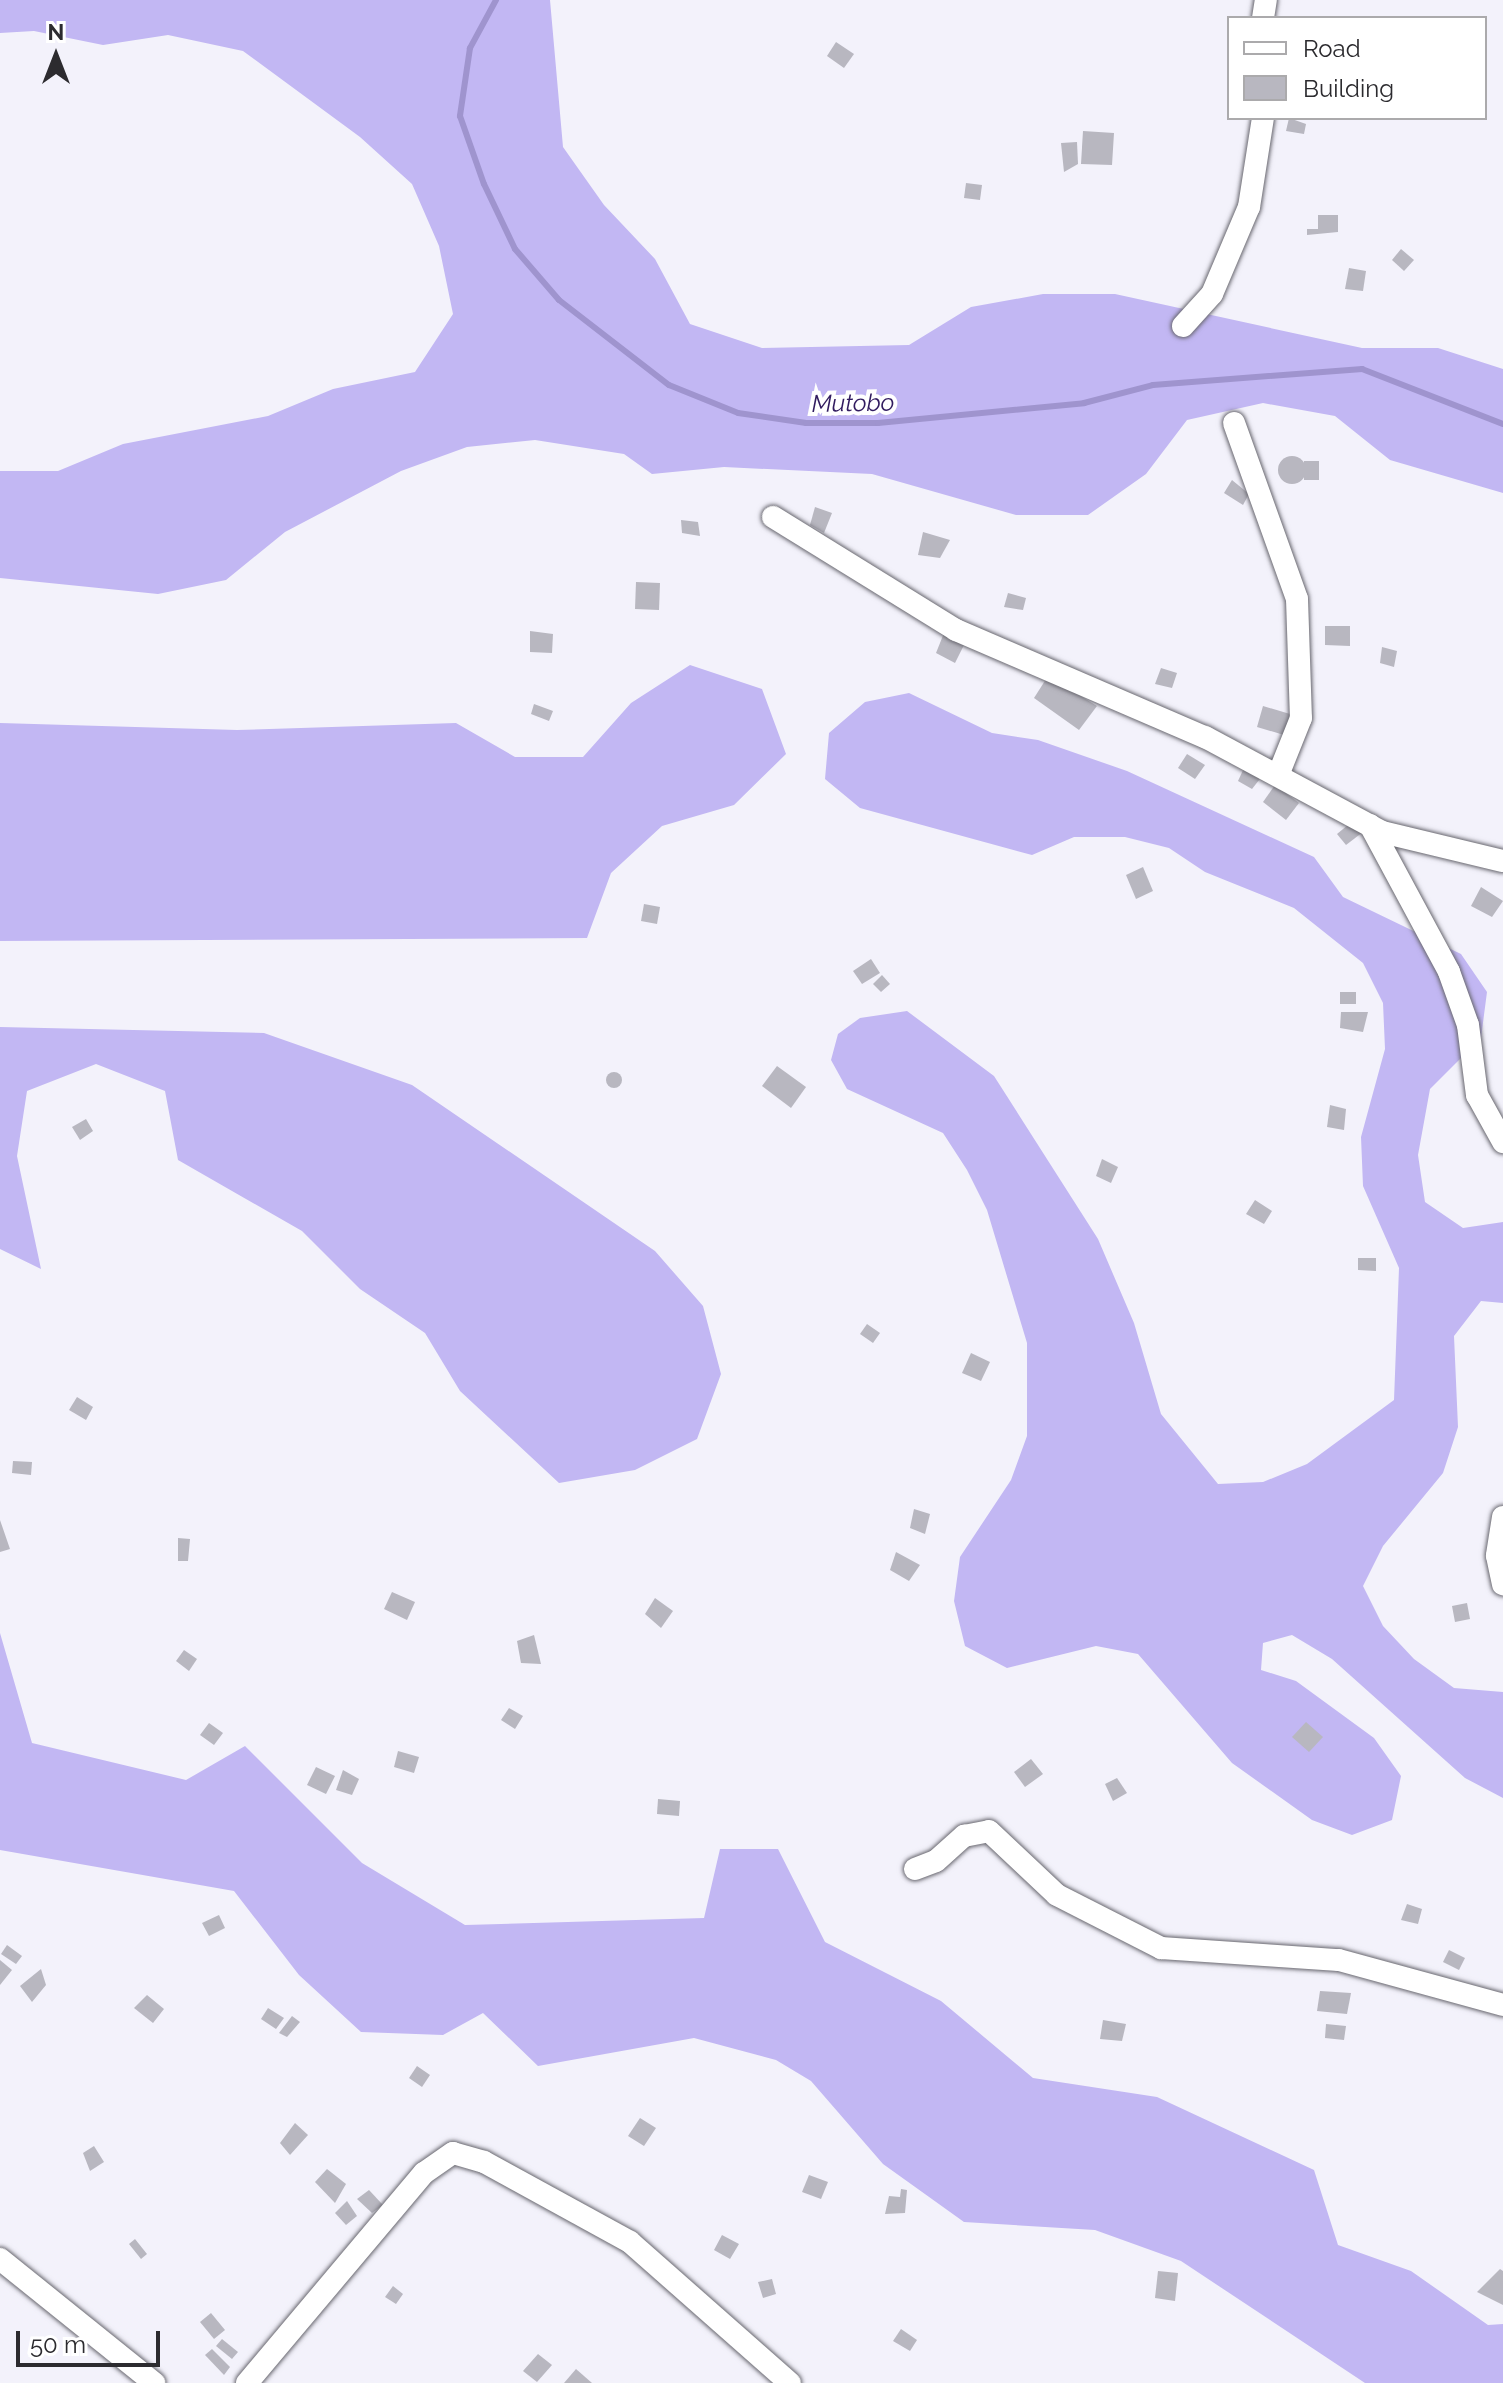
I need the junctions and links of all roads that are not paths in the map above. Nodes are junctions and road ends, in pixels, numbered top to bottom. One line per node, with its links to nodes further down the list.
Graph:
1 (1263, 120): 2 (street)
2 (1183, 326)
3 (1234, 423): 5 (street)
4 (773, 517): 5 (street)
5 (1279, 773): 6 (street)
6 (1370, 825): 7 (street); 8 (street)
7 (1503, 861)
8 (1503, 1142)
9 (1503, 1517): 10 (street)
10 (1503, 1584)
11 (915, 1869): 12 (street)
12 (1503, 2005)
13 (0, 2259): 14 (street)
14 (154, 2383)
15 (247, 2383): 16 (street)
16 (790, 2383)

